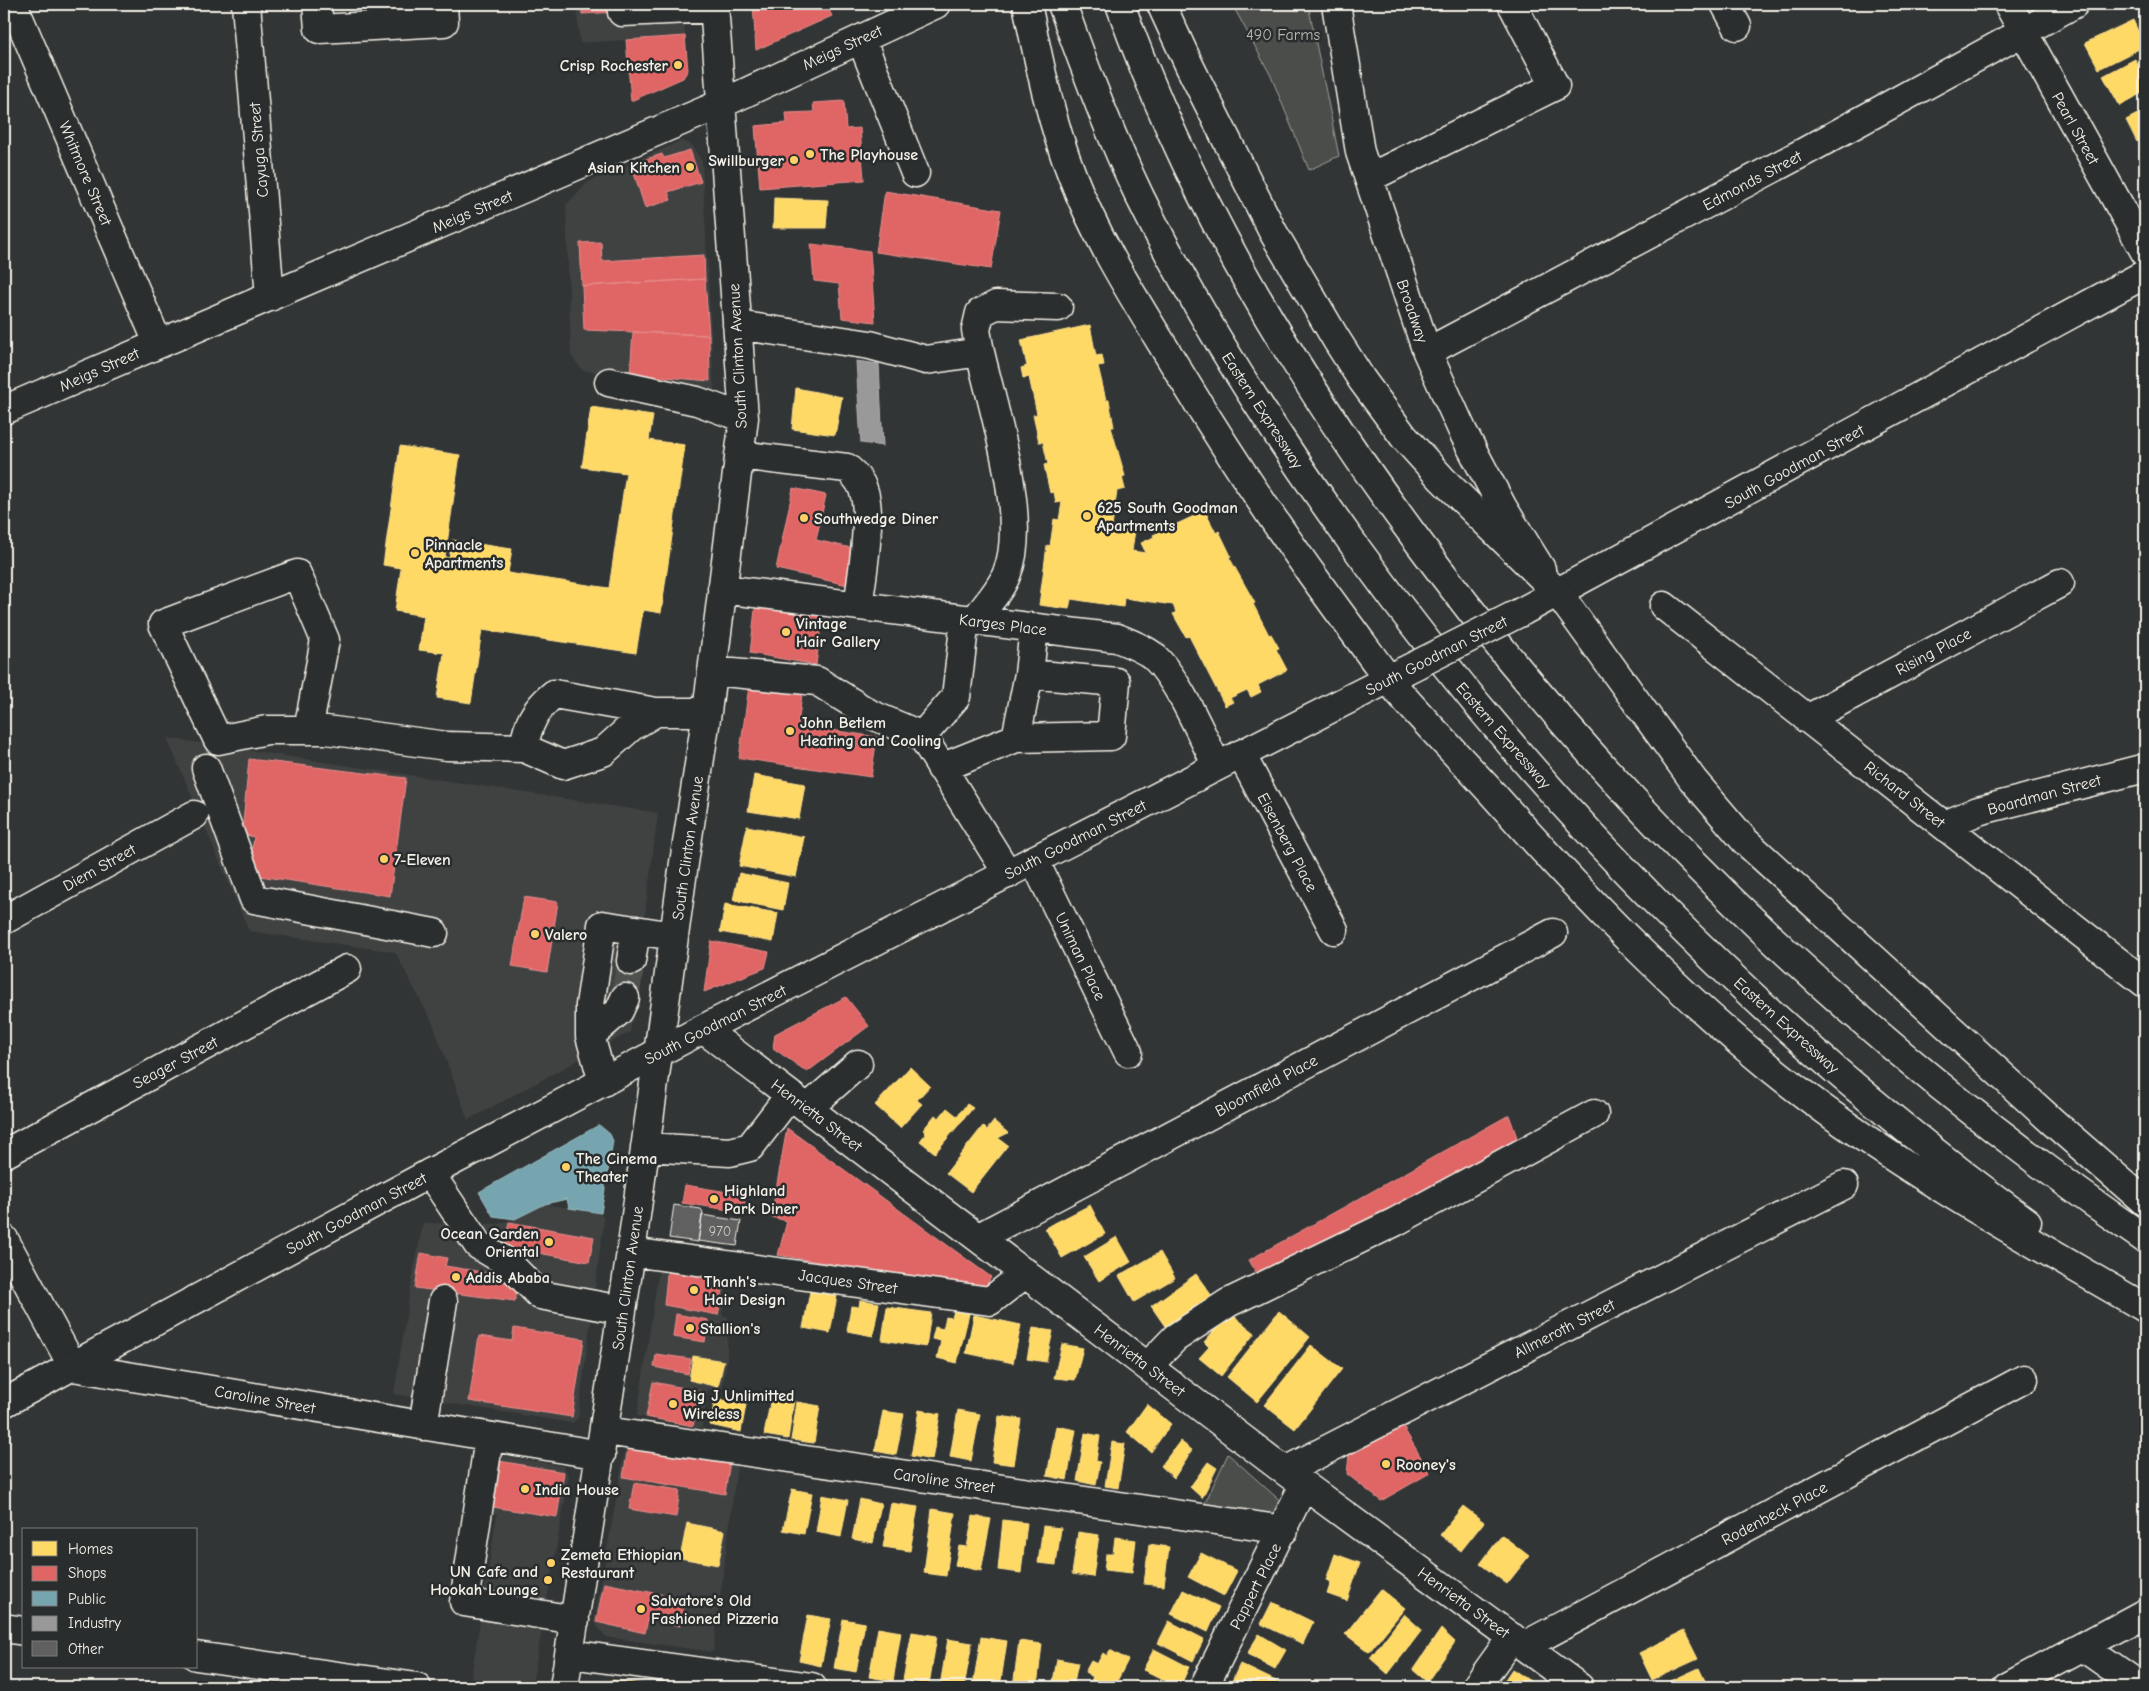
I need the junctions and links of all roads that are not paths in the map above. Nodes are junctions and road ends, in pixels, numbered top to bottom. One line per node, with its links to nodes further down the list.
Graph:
1 (13, 4): 28 (main road, Whitmore Street)
2 (246, 4): 25 (main road, Cayuga Street)
3 (317, 4): 4 (main road)
4 (443, 4)
5 (622, 4): 16 (main road)
6 (936, 4): 17 (main road, Meigs Street)
7 (1027, 4): 45 (main road)
8 (1062, 4): 91 (main road, Eastern Expressway)
9 (1120, 4): 87 (main road)
10 (1161, 4): 38 (main road)
11 (1336, 4): 22 (main road, Broadway)
12 (1512, 4): 22 (main road)
13 (2008, 4): 18 (main road, Pearl Street)
14 (2074, 4): 18 (main road, Edmonds Street)
15 (714, 6): 16 (main road); 20 (main road, South Clinton Avenue)
16 (665, 7)
17 (895, 13): 19 (main road, Meigs Street)
18 (2023, 32): 23 (main road, Pearl Street); 30 (main road, Edmonds Street)
19 (861, 38): 20 (main road, Meigs Street); 21 (main road)
20 (721, 104): 25 (main road, Meigs Street); 27 (main road, South Clinton Avenue)
21 (915, 173)
22 (1369, 178): 30 (main road, Broadway)
23 (2145, 252)
24 (2145, 274): 38 (main road, South Goodman Street)
25 (270, 297): 28 (main road, Meigs Street)
26 (1058, 307): 29 (main road)
27 (737, 325): 29 (main road); 33 (main road, South Clinton Avenue)
28 (158, 342): 32 (main road, Meigs Street)
29 (980, 352): 35 (main road)
30 (1427, 352): 38 (main road, Broadway)
31 (609, 382): 33 (main road)
32 (4, 410)
33 (744, 418): 34 (main road, South Clinton Avenue)
34 (739, 455): 37 (main road, South Clinton Avenue); 39 (main road)
35 (1006, 575): 41 (main road); 42 (main road)
36 (2060, 583): 48 (main road, Rising Place)
37 (722, 589): 39 (main road, Karges Place); 43 (main road, South Clinton Avenue)
38 (1558, 593): 45 (main road, South Goodman Street, bridge); 84 (main road)
39 (858, 606): 41 (main road, Karges Place)
40 (1664, 606): 48 (main road, Richard Street)
41 (970, 620): 42 (main road, Karges Place); 50 (main road)
42 (1027, 627): 44 (main road); 54 (main road, Karges Place)
43 (712, 671): 47 (main road, South Clinton Avenue); 50 (main road)
44 (1029, 674): 51 (main road); 51 (main road)
45 (1396, 675): 53 (main road, South Goodman Street); 91 (main road)
46 (656, 712): 47 (main road); 52 (main road); 52 (main road)
47 (707, 712): 67 (main road, South Clinton Avenue)
48 (1807, 719): 59 (main road, Richard Street)
49 (308, 730): 49 (main road); 52 (main road)
50 (922, 736): 56 (main road)
51 (1016, 738): 56 (main road)
52 (524, 748)
53 (1242, 754): 54 (main road, South Goodman Street); 64 (main road, Eisenberg Place)
54 (1217, 766): 60 (main road, South Goodman Street)
55 (206, 768): 65 (main road)
56 (941, 768): 61 (main road)
57 (2145, 768): 59 (main road, Boardman Street)
58 (194, 815): 62 (main road, Diem Street)
59 (1945, 824): 70 (main road, Richard Street)
60 (1034, 860): 61 (main road, South Goodman Street); 74 (main road, Uniman Place)
61 (1008, 874): 72 (main road, South Goodman Street)
62 (4, 920)
63 (636, 930): 67 (main road); 68 (main road); 73 (main road)
64 (1334, 930)
65 (434, 933)
66 (1554, 933): 85 (main road, Bloomfield Place)
67 (674, 936): 75 (main road, South Clinton Avenue)
68 (631, 961)
69 (347, 969): 81 (main road, Seager Street)
70 (2145, 984)
71 (625, 998): 73 (main road)
72 (703, 1029): 75 (main road, South Goodman Street); 78 (main road, Henrietta Street)
73 (590, 1036): 77 (main road)
74 (1128, 1052)
75 (658, 1054): 77 (main road, South Goodman Street); 80 (main road, South Clinton Avenue)
76 (858, 1064): 78 (main road)
77 (603, 1082): 82 (main road, South Goodman Street)
78 (799, 1101): 80 (main road); 85 (main road, Henrietta Street)
79 (1594, 1114): 93 (main road)
80 (645, 1147): 88 (main road, South Clinton Avenue)
81 (4, 1154)
82 (430, 1173): 92 (main road); 94 (main road, South Goodman Street)
83 (1844, 1185): 100 (main road, Allmeroth Street)
84 (2145, 1202)
85 (979, 1237): 89 (main road, Henrietta Street)
86 (4, 1239): 94 (main road)
87 (2145, 1239)
88 (631, 1252): 89 (main road, Jacques Street); 92 (main road, South Clinton Avenue)
89 (1026, 1274): 93 (main road, Henrietta Street)
90 (443, 1301): 97 (main road)
91 (2145, 1306)
92 (622, 1310): 99 (main road, South Clinton Avenue)
93 (1148, 1366): 100 (main road, Henrietta Street)
94 (73, 1367): 96 (main road, South Goodman Street); 97 (main road, Caroline Street)
95 (2024, 1379): 106 (main road, Rodenbeck Place)
96 (4, 1403)
97 (423, 1426): 98 (main road, Caroline Street)
98 (489, 1438): 99 (main road, Caroline Street); 103 (main road)
99 (603, 1443): 101 (main road, Caroline Street); 103 (main road, South Clinton Avenue)
100 (1295, 1478): 101 (main road, Pappert Place); 106 (main road, Henrietta Street)
101 (1284, 1530): 113 (main road, Pappert Place)
102 (2145, 1613): 107 (main road)
103 (575, 1620): 108 (main road, South Clinton Avenue)
104 (4, 1628): 105 (main road)
105 (22, 1631)
106 (1518, 1642): 114 (main road); 115 (main road, Henrietta Street)
107 (2083, 1647): 116 (main road); 117 (main road)
108 (570, 1654): 111 (main road, South Clinton Avenue); 112 (main road)
109 (198, 1656): 110 (main road)
110 (417, 1687)
111 (564, 1687)
112 (812, 1687)
113 (1204, 1687)
114 (1476, 1687)
115 (1579, 1687)
116 (2007, 1687)
117 (2140, 1687)

